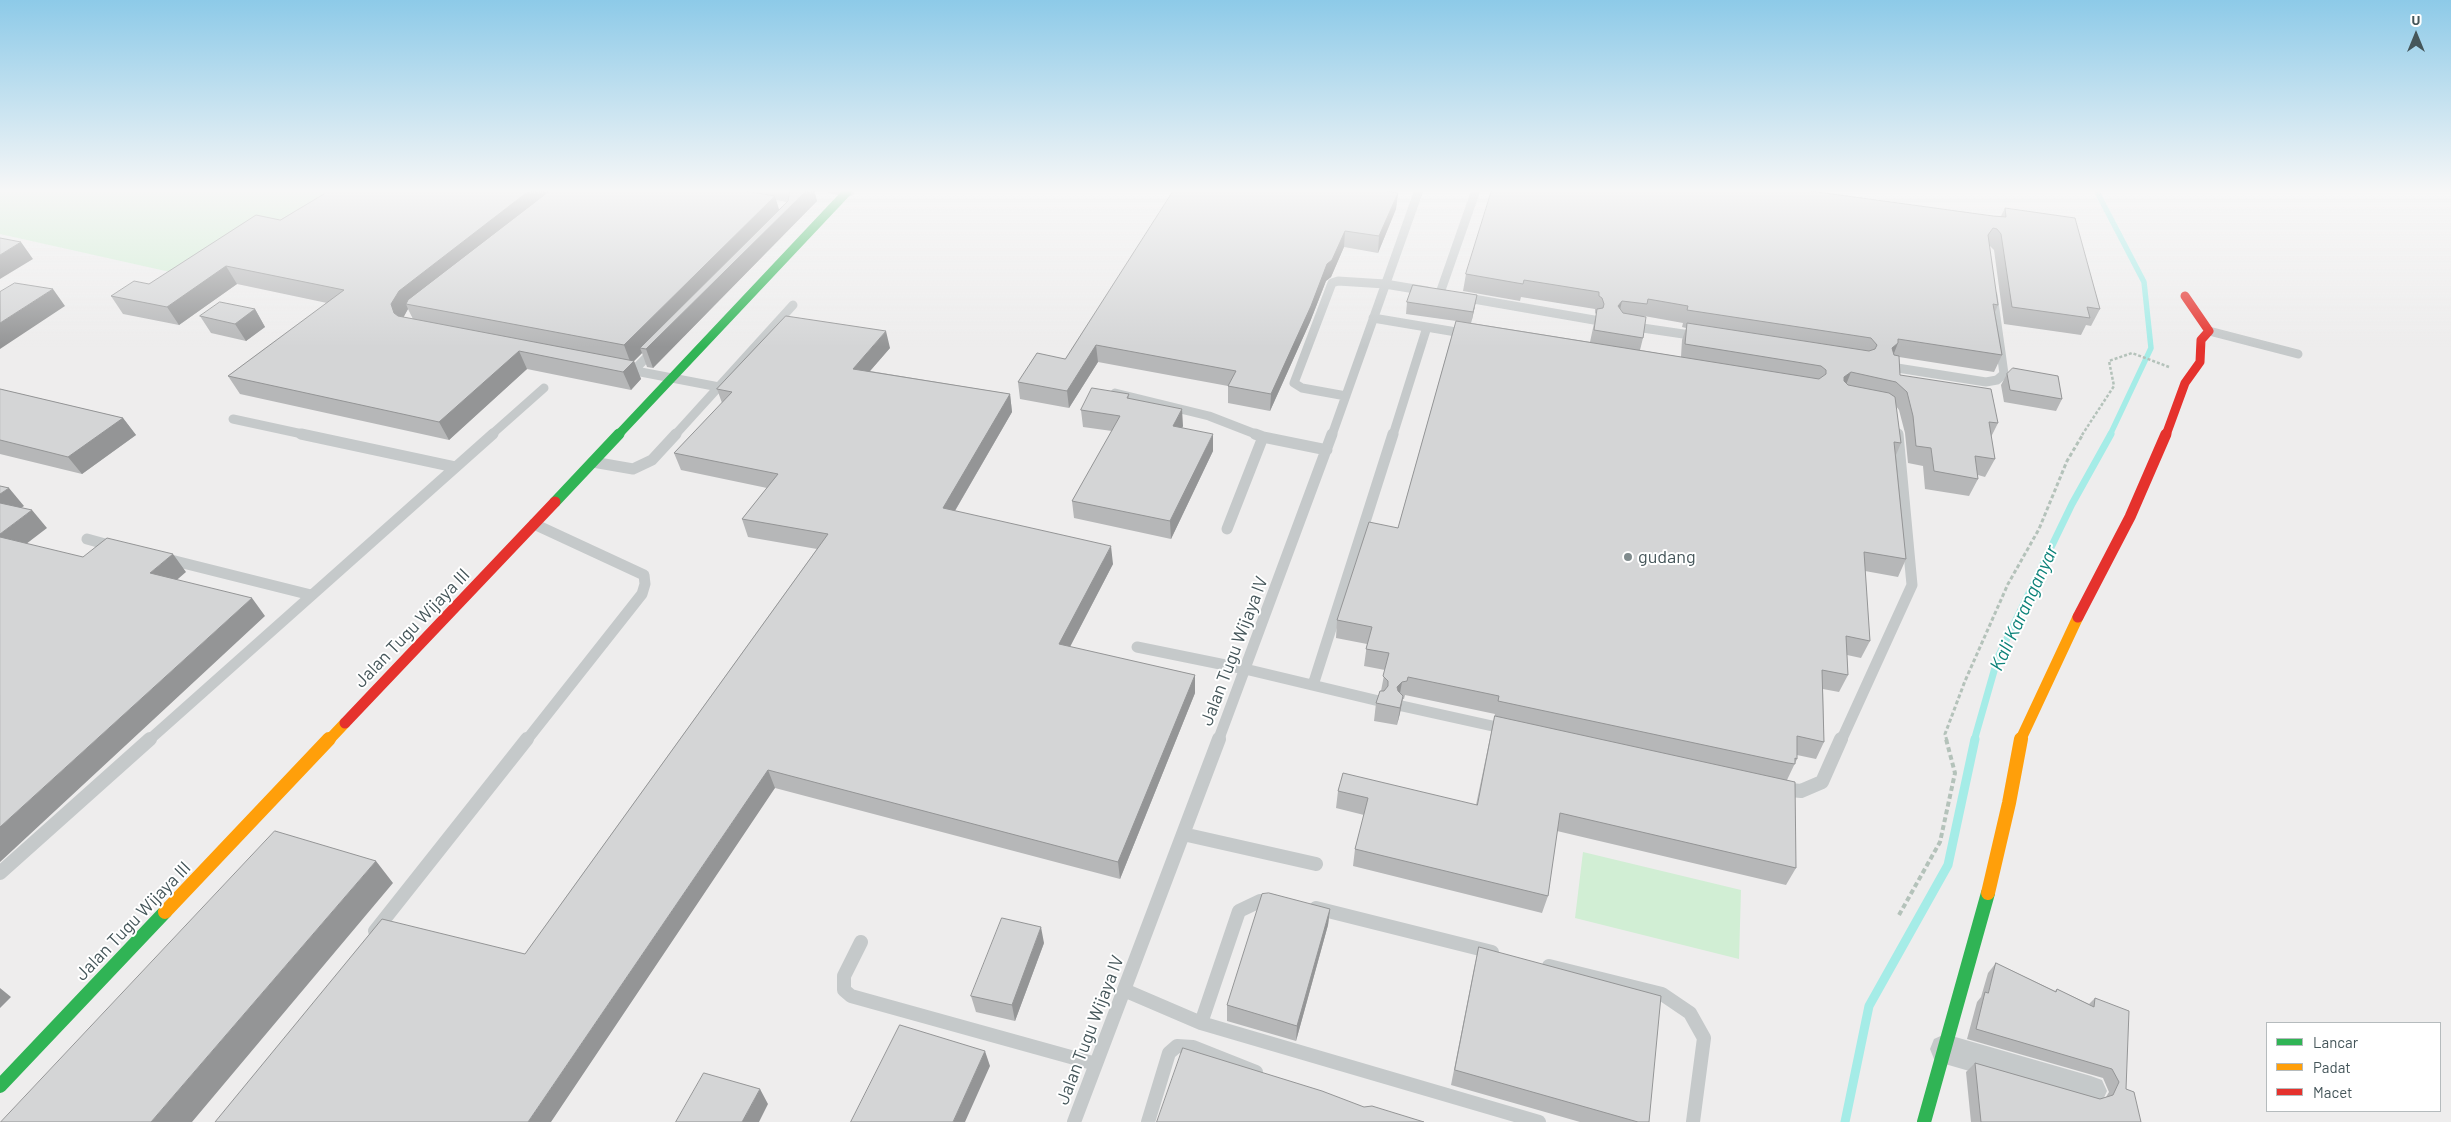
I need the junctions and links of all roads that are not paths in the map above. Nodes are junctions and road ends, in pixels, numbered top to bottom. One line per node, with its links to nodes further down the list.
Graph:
1 (795, 242): 21 (street, Jalan Tugu Wijaya III)
2 (1400, 242): 4 (lane, Jalan Tugu Wijaya IV)
3 (1458, 242): 6 (lane)
4 (1385, 284): 6 (lane); 9 (lane, Jalan Tugu Wijaya IV); 25 (lane)
5 (1992, 289): 19 (lane)
6 (1440, 293): 10 (lane)
7 (2186, 296): 13 (street)
8 (793, 305): 22 (lane)
9 (1373, 318): 12 (lane); 25 (lane, Jalan Tugu Wijaya IV)
10 (1594, 320)
11 (1620, 324): 15 (lane)
12 (1427, 327): 14 (lane); 40 (lane)
13 (2209, 331): 17 (lane); 56 (street)
14 (1475, 335)
15 (1707, 338)
16 (660, 344): 20 (lane)
17 (2298, 354)
18 (614, 367): 20 (lane)
19 (1891, 367)
20 (633, 371): 21 (lane)
21 (671, 378): 22 (lane); 30 (street, Jalan Tugu Wijaya III)
22 (719, 387): 30 (lane)
23 (544, 388): 31 (lane)
24 (1116, 393): 28 (lane)
25 (1346, 396): 29 (lane, Jalan Tugu Wijaya IV)
26 (233, 419): 31 (lane)
27 (1897, 423): 44 (lane)
28 (1263, 437): 29 (lane); 33 (lane)
29 (1327, 450): 39 (lane, Jalan Tugu Wijaya IV)
30 (592, 462): 32 (street, Jalan Tugu Wijaya III)
31 (455, 467): 37 (lane)
32 (534, 524): 51 (lane); 59 (street, Jalan Tugu Wijaya III)
33 (1227, 529)
34 (87, 539): 35 (lane)
35 (124, 549)
36 (152, 556): 37 (lane)
37 (311, 595): 47 (lane)
38 (1137, 647): 39 (lane)
39 (1245, 669): 40 (lane); 45 (lane, Jalan Tugu Wijaya IV)
40 (1313, 684): 41 (lane)
41 (1379, 701)
42 (1402, 706): 43 (lane)
43 (1518, 732)
44 (1769, 786)
45 (1183, 834): 46 (lane); 54 (lane, Jalan Tugu Wijaya IV)
46 (1316, 864)
47 (0, 872)
48 (1286, 900): 55 (lane)
49 (1305, 905): 52 (lane)
50 (860, 942): 57 (lane)
51 (365, 944)
52 (1507, 956)
53 (1536, 963): 64 (lane)
54 (1124, 990): 55 (lane); 57 (lane, Jalan Tugu Wijaya IV)
55 (1200, 1023): 63 (lane)
56 (1944, 1049): 60 (street); 65 (street)
57 (1096, 1064): 61 (lane, Jalan Tugu Wijaya IV)
58 (1273, 1078): 62 (lane)
59 (0, 1086)
60 (2091, 1091)
61 (1074, 1122)
62 (1148, 1122)
63 (1539, 1122)
64 (1693, 1122)
65 (1924, 1122)

